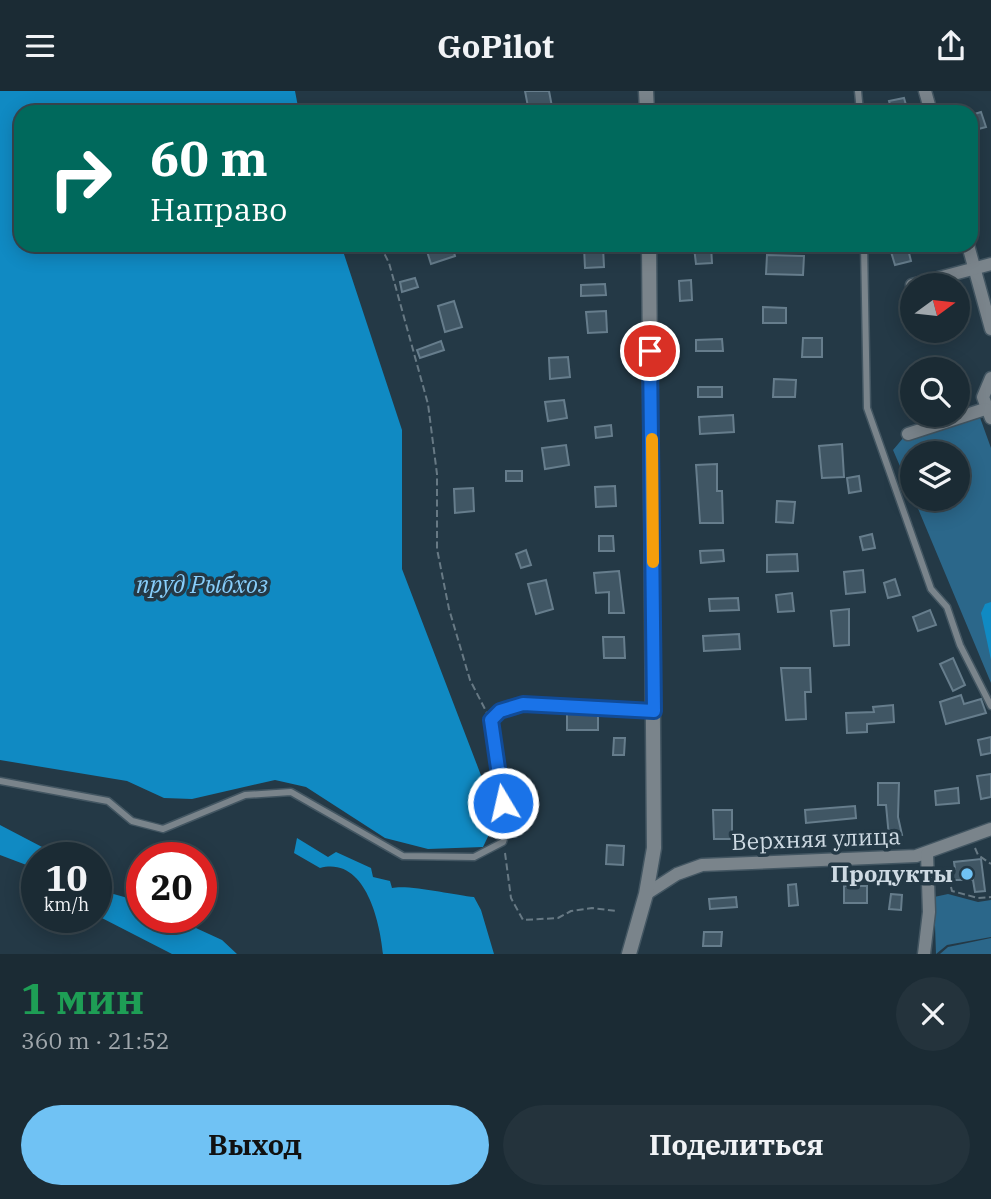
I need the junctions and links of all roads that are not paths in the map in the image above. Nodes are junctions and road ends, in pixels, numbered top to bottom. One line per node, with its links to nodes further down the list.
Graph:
1 (649, 252): 12 (street)
2 (864, 252): 11 (lane)
3 (970, 252): 5 (street)
4 (991, 264): 5 (street)
5 (974, 269): 6 (street); 7 (street)
6 (958, 273)
7 (991, 329)
8 (991, 378): 9 (street)
9 (988, 413): 10 (street)
10 (908, 434)
11 (991, 706)
12 (654, 711): 13 (lane); 16 (street)
13 (0, 781)
14 (991, 829): 15 (street, Верхняя улица)
15 (927, 854): 16 (street, Верхняя улица); 18 (street)
16 (646, 894): 17 (street)
17 (629, 954)
18 (924, 954)

